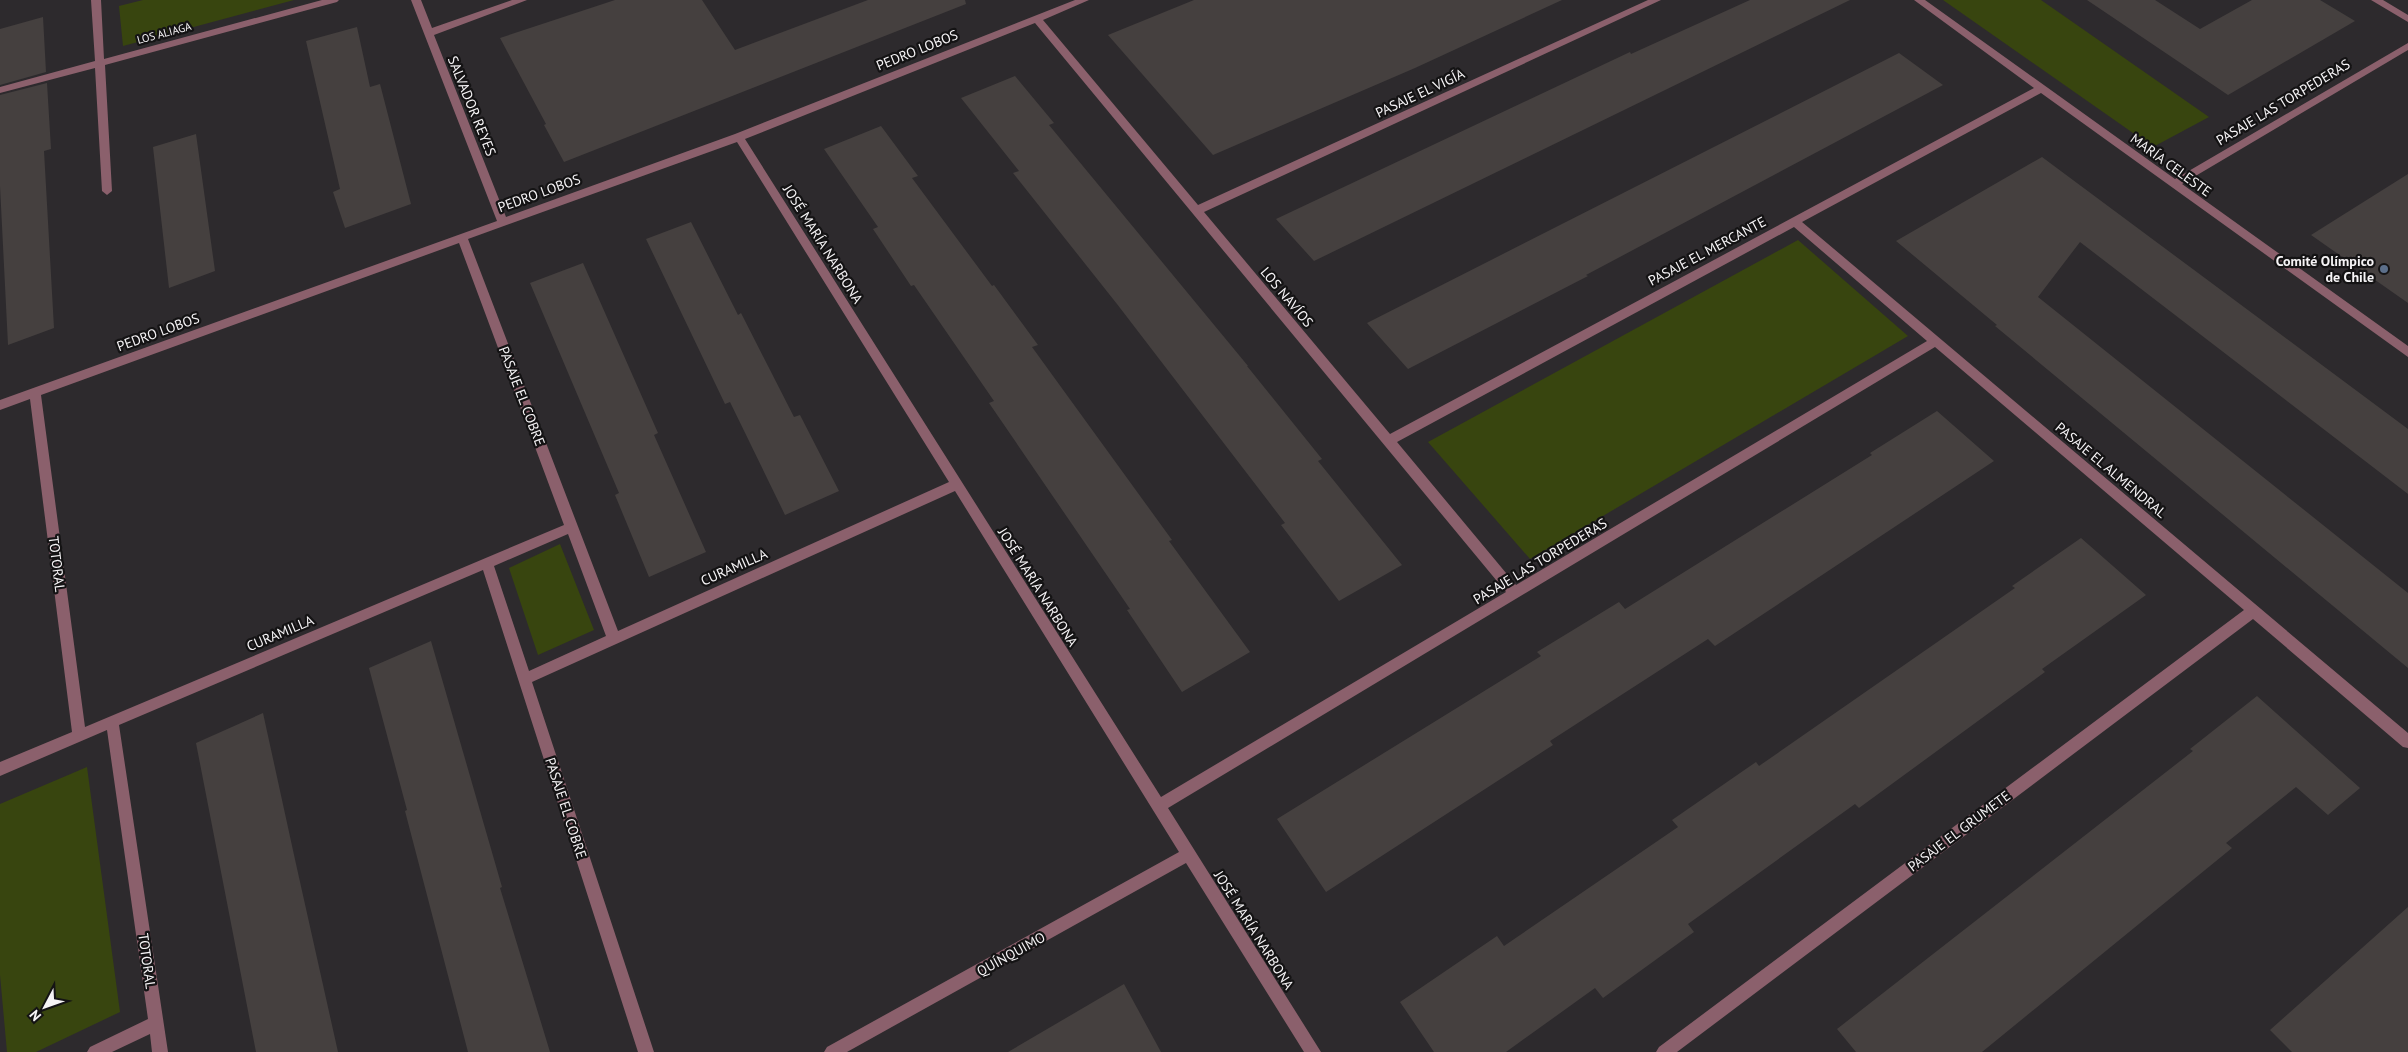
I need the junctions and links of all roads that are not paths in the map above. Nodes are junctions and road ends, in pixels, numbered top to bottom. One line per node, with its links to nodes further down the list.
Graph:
1 (96, 0): 13 (street)
2 (334, 0): 13 (street, LOS ALIAGA)
3 (416, 0): 11 (street, SALVADOR REYES)
4 (522, 0): 11 (street)
5 (1084, 0): 9 (street, PEDRO LOBOS)
6 (1656, 0): 19 (street, PASAJE EL VIGÍA)
7 (1919, 0): 14 (street, MARÍA CELESTE)
8 (2376, 0): 10 (street)
9 (1037, 19): 16 (street, PEDRO LOBOS); 19 (street, LOS NAVÍOS)
10 (2408, 19)
11 (429, 33): 21 (street, SALVADOR REYES)
12 (2408, 46): 17 (street, PASAJE LAS TORPEDERAS)
13 (101, 63): 15 (street, LOS ALIAGA); 18 (street)
14 (2041, 88): 17 (street, MARÍA CELESTE); 20 (street, PASAJE EL MERCANTE)
15 (0, 90)
16 (739, 137): 21 (street, PEDRO LOBOS); 28 (street, JOSÉ MARÍA NARBONA)
17 (2174, 184): 24 (street, MARÍA CELESTE)
18 (106, 191)
19 (1196, 210): 27 (street, LOS NAVÍOS)
20 (1794, 221): 23 (street, PASAJE EL ALMENDRAL); 27 (street, PASAJE EL MERCANTE)
21 (503, 222): 22 (street, PEDRO LOBOS)
22 (462, 237): 25 (street, PEDRO LOBOS); 29 (street, PASAJE EL COBRE)
23 (1936, 341): 31 (street, PASAJE LAS TORPEDERAS); 32 (street, PASAJE EL ALMENDRAL)
24 (2408, 352)
25 (35, 392): 26 (street, PEDRO LOBOS); 36 (street, TOTORAL)
26 (0, 405)
27 (1388, 441): 31 (street, LOS NAVÍOS)
28 (956, 485): 33 (street, CURAMILLA); 39 (street, JOSÉ MARÍA NARBONA)
29 (572, 527): 30 (street, CURAMILLA); 33 (street, PASAJE EL COBRE)
30 (487, 563): 34 (street, PASAJE EL COBRE); 35 (street, CURAMILLA)
31 (1515, 593): 39 (street, PASAJE LAS TORPEDERAS)
32 (2253, 611): 37 (street, PASAJE EL ALMENDRAL); 47 (street, PASAJE EL GRUMETE)
33 (614, 639): 34 (street, CURAMILLA)
34 (525, 680): 44 (street, PASAJE EL COBRE)
35 (112, 721): 36 (street, CURAMILLA); 41 (street, TOTORAL)
36 (79, 736): 38 (street, CURAMILLA)
37 (2408, 742)
38 (0, 769)
39 (1158, 806): 40 (street, JOSÉ MARÍA NARBONA)
40 (1189, 854): 45 (street, QUÍNQUIMO); 46 (street, JOSÉ MARÍA NARBONA)
41 (156, 1023): 42 (street); 43 (street, TOTORAL)
42 (95, 1052)
43 (160, 1052)
44 (646, 1052)
45 (832, 1052)
46 (1313, 1052)
47 (1664, 1052)

